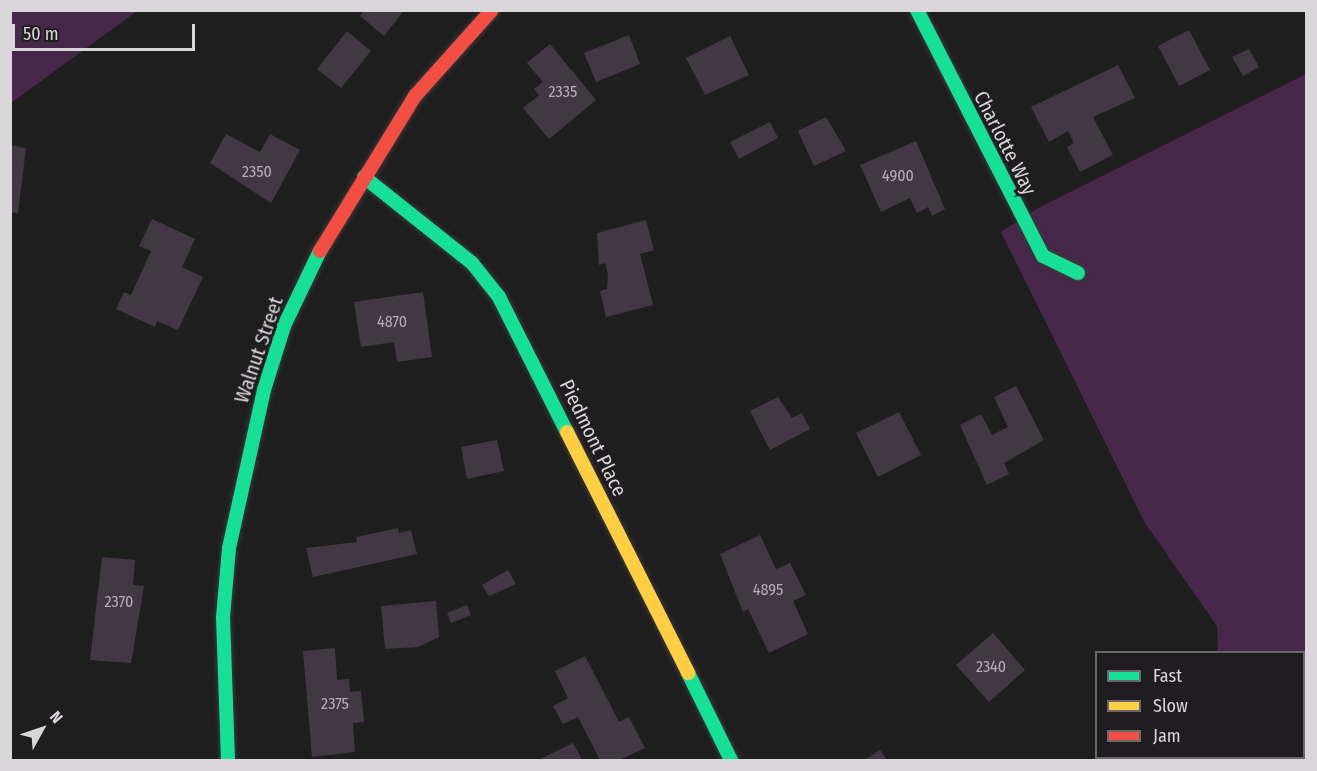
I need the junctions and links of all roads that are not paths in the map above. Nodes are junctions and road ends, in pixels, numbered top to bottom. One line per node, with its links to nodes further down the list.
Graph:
1 (492, 10): 3 (street, Walnut Street)
2 (917, 10): 4 (street, Charlotte Way)
3 (364, 177): 5 (street, Walnut Street); 6 (street, Piedmont Place)
4 (1078, 273)
5 (228, 760)
6 (731, 760)

